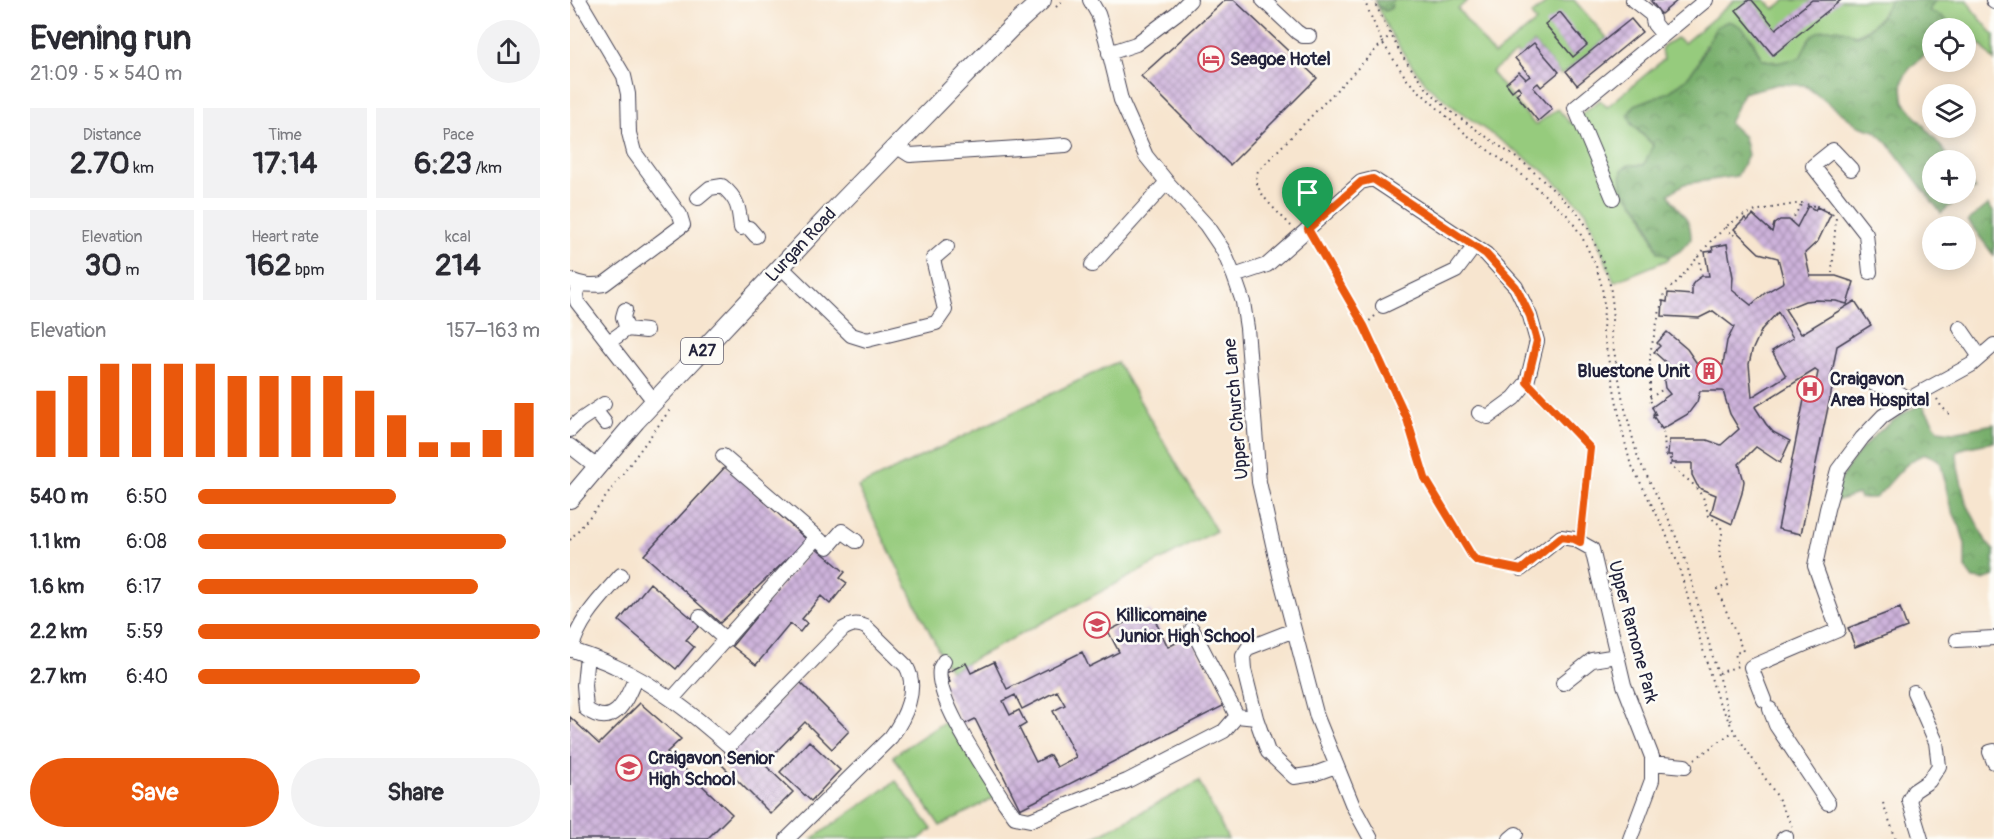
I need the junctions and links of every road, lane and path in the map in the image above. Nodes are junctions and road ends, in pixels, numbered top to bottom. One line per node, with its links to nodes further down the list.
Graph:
1 (579, 0): 37 (street)
2 (1064, 0): 10 (path)
3 (1090, 0): 15 (street, Upper Church Lane)
4 (1190, 0): 15 (street)
5 (1263, 0): 13 (street)
6 (1364, 0): 14 (path)
7 (1373, 0): 11 (path)
8 (1706, 0): 12 (street)
9 (1636, 3): 12 (street)
10 (1049, 4): 17 (main road, Lurgan Road / A27)
11 (1390, 35): 14 (path); 78 (path)
12 (1663, 35): 21 (street)
13 (1309, 36)
14 (1382, 42): 27 (path); 85 (path)
15 (1109, 53): 19 (street, Upper Church Lane)
16 (1066, 145): 17 (street)
17 (896, 146): 32 (main road, Lurgan Road / A27)
18 (1851, 169): 33 (street)
19 (1167, 182): 31 (street); 35 (street, Upper Church Lane)
20 (698, 198): 25 (street)
21 (1613, 198)
22 (1802, 203): 23 (path); 24 (path); 34 (path)
23 (1791, 222)
24 (1726, 227): 26 (path); 30 (path)
25 (749, 231)
26 (1737, 232)
27 (1305, 233): 29 (street); 35 (street); 66 (path)
28 (947, 247): 32 (street)
29 (1474, 247): 38 (street); 46 (street)
30 (1698, 256): 36 (path); 50 (path)
31 (1092, 265)
32 (781, 267): 52 (main road, Lurgan Road / A27)
33 (1870, 272)
34 (1832, 273)
35 (1234, 276): 70 (street, Upper Church Lane)
36 (1702, 276)
37 (574, 282): 43 (street)
38 (1383, 306)
39 (626, 310): 41 (street)
40 (1960, 328): 45 (street)
41 (627, 329): 42 (street); 43 (street)
42 (646, 331)
43 (609, 342): 52 (street)
44 (1994, 345): 45 (street)
45 (1980, 357): 48 (street)
46 (1527, 382): 54 (street); 65 (path)
47 (1874, 384): 51 (street)
48 (1931, 387): 51 (street); 55 (path)
49 (1665, 388): 50 (path)
50 (1650, 398): 78 (path)
51 (1909, 399): 90 (street)
52 (654, 401): 60 (main road, Lurgan Road / A27)
53 (674, 405): 63 (path)
54 (1479, 413)
55 (1952, 417)
56 (605, 423): 57 (street)
57 (570, 430)
58 (570, 446): 60 (street)
59 (723, 456): 62 (street)
60 (597, 467): 61 (main road, Lurgan Road / A27)
61 (570, 499)
62 (817, 537): 64 (street); 72 (street)
63 (570, 540)
64 (856, 541)
65 (1580, 542): 66 (street); 76 (street, Upper Ramone Park)
66 (1521, 570)
67 (621, 575): 74 (street)
68 (700, 617): 72 (street)
69 (1192, 629): 83 (street)
70 (1294, 630): 84 (street); 88 (street, Upper Church Lane)
71 (1994, 638): 73 (street)
72 (726, 640): 82 (street)
73 (1957, 640)
74 (571, 649): 75 (street)
75 (587, 655): 79 (street); 79 (street)
76 (1617, 656): 80 (street); 87 (street, Upper Ramone Park)
77 (944, 661): 83 (street)
78 (1718, 673): 85 (path)
79 (636, 677): 82 (street)
80 (1563, 683)
81 (1914, 693): 97 (street)
82 (672, 699): 93 (street)
83 (1237, 716): 84 (street)
84 (1256, 718): 88 (street)
85 (1732, 727): 86 (path)
86 (1734, 731): 89 (path); 92 (path)
87 (1652, 764): 89 (street); 95 (street, Upper Ramone Park)
88 (1336, 766): 94 (street, Upper Church Lane)
89 (1685, 766)
90 (1828, 803)
91 (1883, 803): 96 (path)
92 (1788, 835)
93 (787, 839)
94 (1371, 839)
95 (1630, 839)
96 (1896, 839)
97 (1921, 839)

